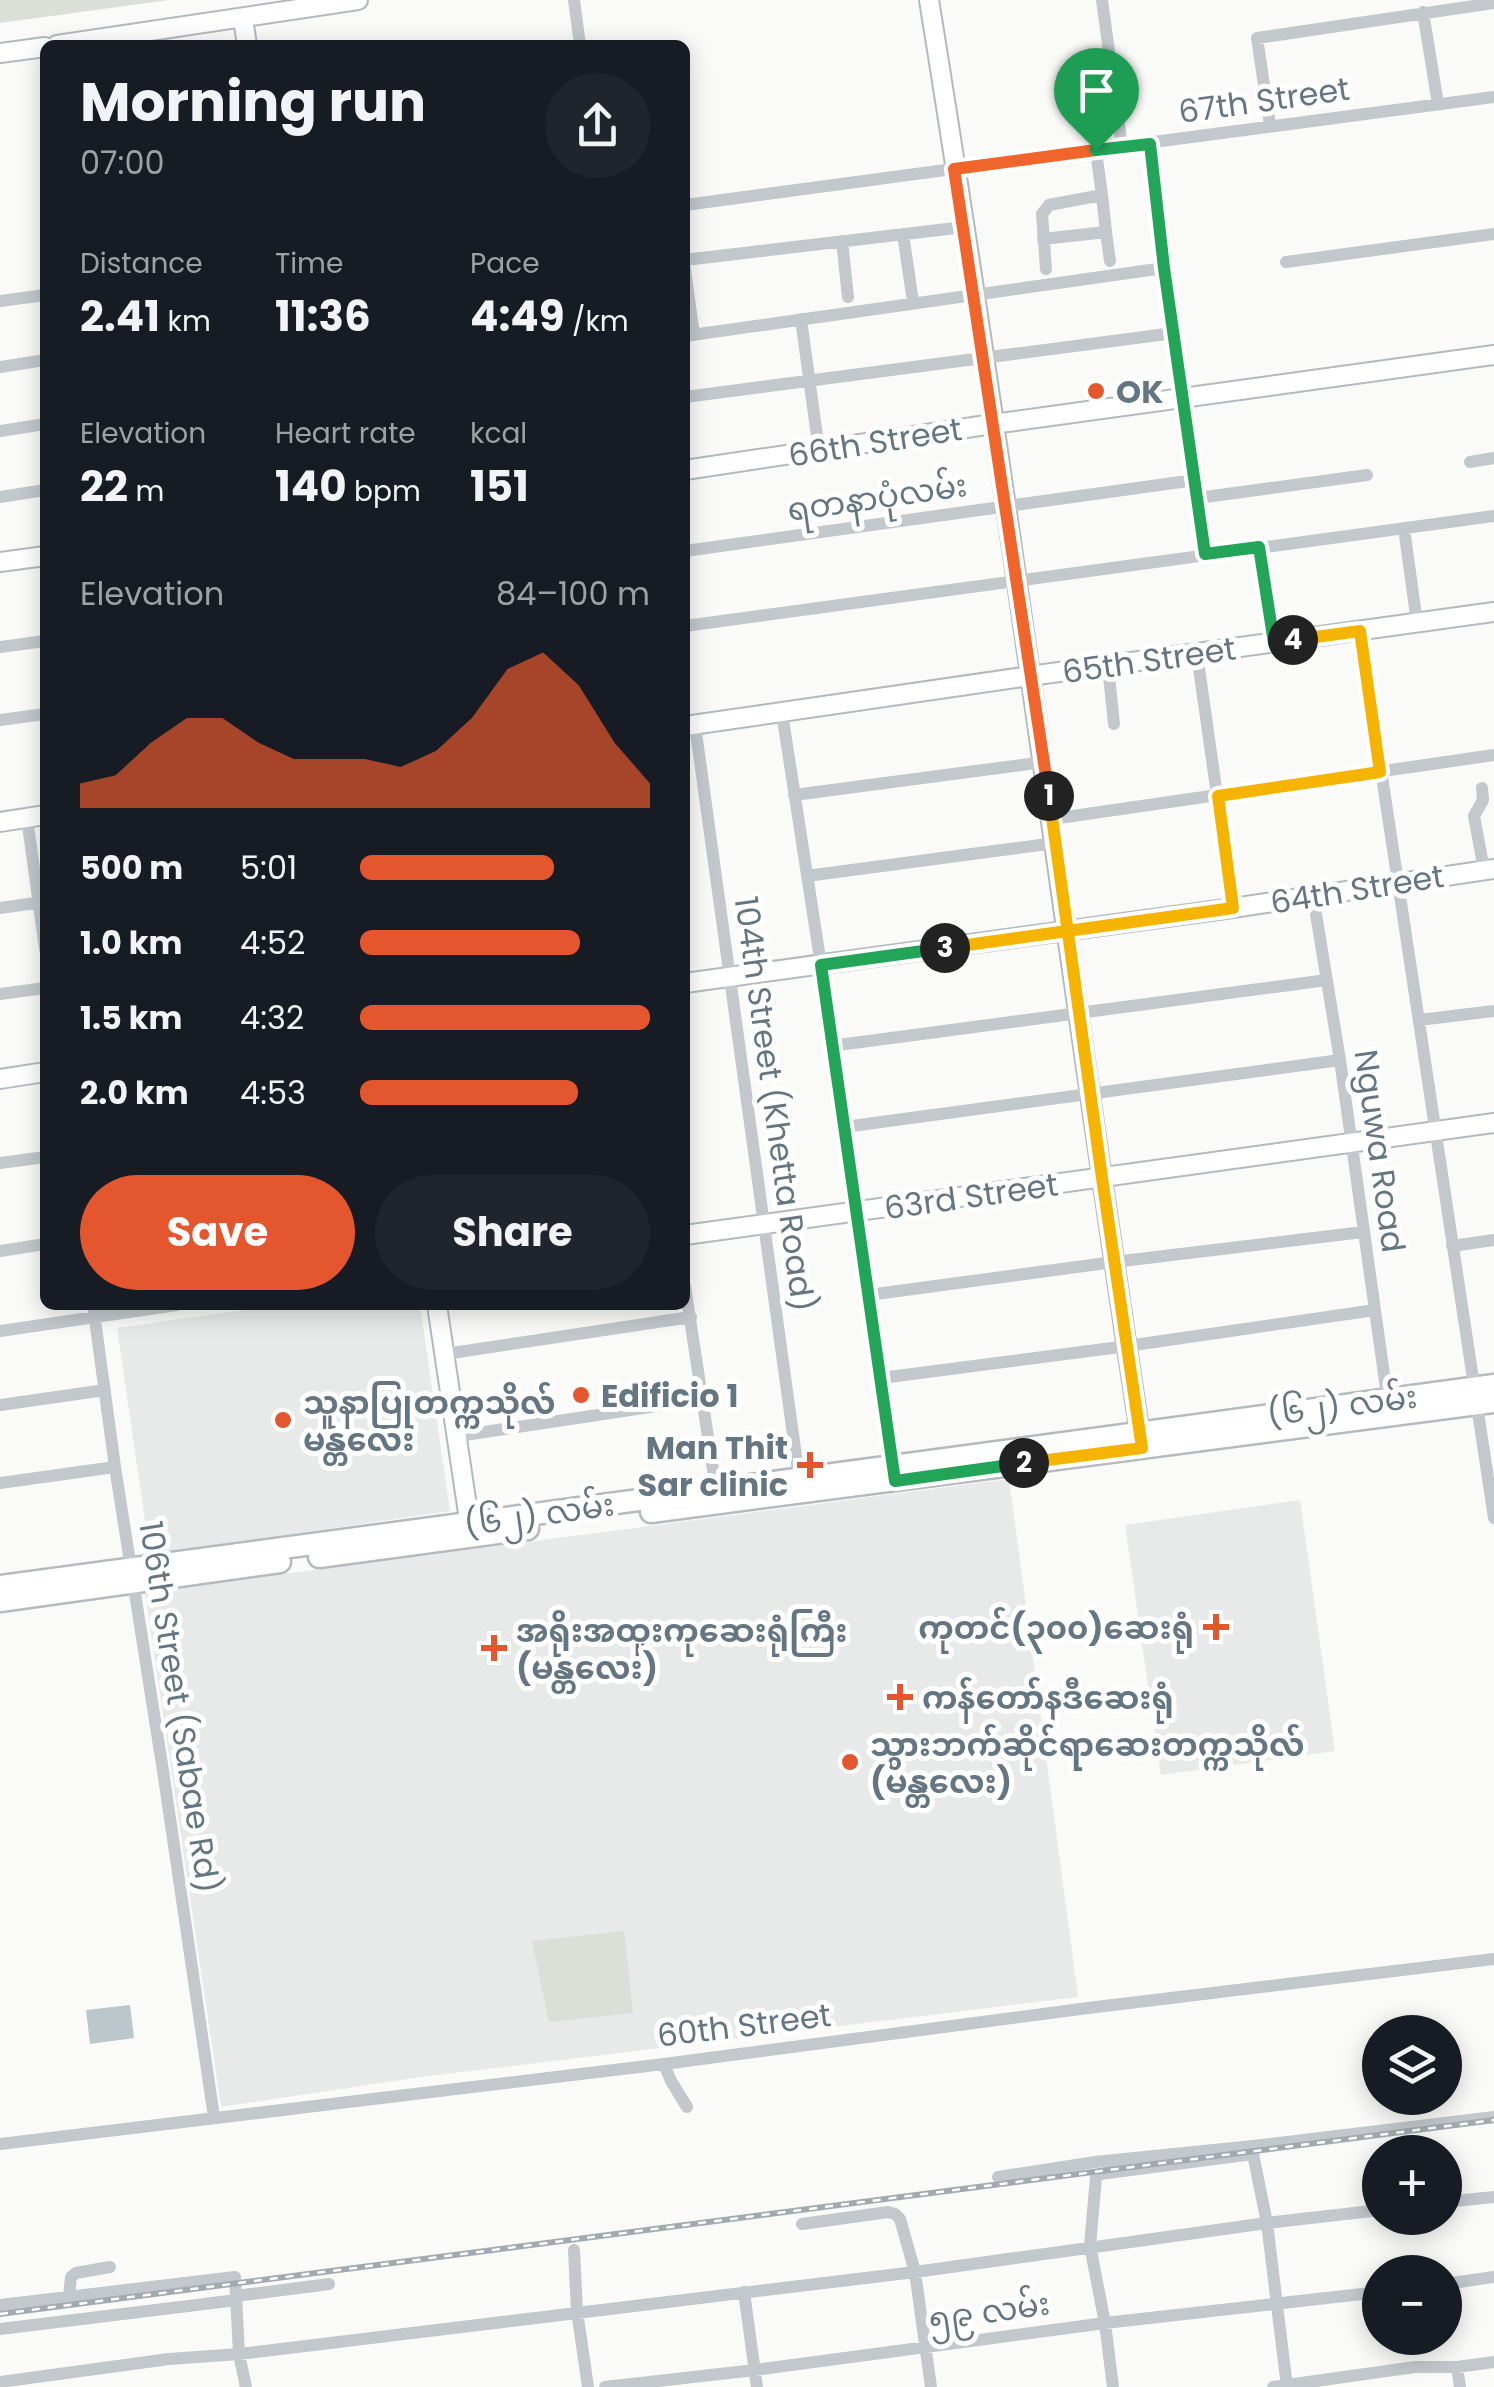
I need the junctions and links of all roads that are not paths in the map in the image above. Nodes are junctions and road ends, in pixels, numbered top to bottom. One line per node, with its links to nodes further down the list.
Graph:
1 (358, 0): 7 (street)
2 (574, 0): 10 (street)
3 (929, 0): 19 (street)
4 (1102, 0): 17 (street)
5 (1494, 3): 6 (street)
6 (1422, 12): 14 (street); 15 (street)
7 (243, 18): 8 (street); 9 (street)
8 (91, 40)
9 (246, 40)
10 (579, 40)
11 (40, 48): 12 (street)
12 (0, 54)
13 (1494, 97): 14 (street, 67th Street)
14 (1438, 104): 15 (street, 67th Street)
15 (1270, 125): 16 (street, 67th Street)
16 (1150, 144): 17 (street, 67th Street); 31 (street)
17 (1122, 147): 18 (street, 67th Street)
18 (1096, 150): 19 (street, 67th Street); 20 (street)
19 (954, 169): 21 (street, 67th Street); 22 (street)
20 (1102, 195): 23 (street); 26 (street)
21 (690, 205)
22 (964, 227): 24 (street); 33 (street)
23 (1106, 232): 26 (street); 29 (street)
24 (903, 234): 27 (street); 37 (street)
25 (1494, 234): 30 (street)
26 (1043, 239): 32 (street)
27 (842, 242): 28 (street); 35 (street)
28 (690, 259)
29 (1110, 261)
30 (1286, 262)
31 (1164, 268): 33 (street); 39 (street)
32 (1046, 269)
33 (974, 294): 37 (street); 42 (street)
34 (40, 296): 36 (street)
35 (848, 296)
36 (0, 301)
37 (913, 302): 38 (street)
38 (800, 319): 40 (street); 45 (street)
39 (1174, 333): 42 (street); 47 (street)
40 (690, 335)
41 (1494, 355): 47 (street, 66th Street)
42 (984, 357): 45 (street); 48 (street)
43 (40, 361): 44 (street)
44 (0, 367)
45 (810, 380): 46 (street); 51 (street)
46 (690, 396)
47 (1184, 398): 48 (street, 66th Street); 56 (street)
48 (993, 424): 51 (street, 66th Street); 60 (street)
49 (40, 425): 50 (street)
50 (0, 430)
51 (819, 451): 54 (street, 66th Street)
52 (1494, 458): 53 (street)
53 (1470, 462)
54 (690, 469)
55 (1366, 475): 59 (street)
56 (1195, 480): 59 (street); 60 (street, ရတနာပုံလမ်း)
57 (40, 491): 58 (street)
58 (0, 497)
59 (1198, 498): 65 (street)
60 (1004, 506): 64 (street, ရတနာပုံလမ်း); 68 (street)
61 (1494, 516): 62 (street)
62 (1404, 528): 63 (street); 70 (street)
63 (1259, 547): 65 (street); 74 (street)
64 (690, 550)
65 (1205, 554): 68 (street)
66 (40, 557): 67 (street)
67 (0, 562)
68 (1016, 580): 71 (street); 78 (street)
69 (1494, 612): 70 (street, 65th Street)
70 (1417, 623): 72 (street, 65th Street)
71 (690, 625)
72 (1360, 631): 74 (street, 65th Street); 86 (street)
73 (40, 642): 75 (street)
74 (1274, 643): 76 (street, 65th Street)
75 (0, 647)
76 (1197, 654): 77 (street, 65th Street); 89 (street)
77 (1108, 666): 78 (street, 65th Street); 82 (street)
78 (1030, 676): 79 (street, 65th Street); 85 (street)
79 (782, 713): 83 (street, 65th Street); 88 (street)
80 (40, 715): 81 (street)
81 (0, 720)
82 (1114, 724)
83 (690, 726): 104 (street, 104th Street (Khetta Road))
84 (1494, 755): 86 (street)
85 (1044, 762): 88 (street); 91 (street)
86 (1380, 772): 89 (street); 96 (street)
87 (1482, 788): 94 (street)
88 (794, 795): 95 (street)
89 (1218, 796): 91 (street); 101 (street)
90 (36, 817): 92 (street); 97 (street)
91 (1052, 820): 93 (street)
92 (0, 822)
93 (1056, 843): 95 (street); 102 (street)
94 (1489, 870): 96 (street, 64th Street)
95 (807, 876): 103 (street)
96 (1399, 883): 98 (street, 64th Street); 111 (street)
97 (40, 885)
98 (1313, 896): 101 (street, 64th Street); 105 (street, Nguwa Road)
99 (40, 902): 100 (street)
100 (0, 908)
101 (1233, 908): 102 (street, 64th Street)
102 (1067, 931): 103 (street, 64th Street); 110 (street)
103 (821, 965): 104 (street, 64th Street); 112 (street)
104 (730, 978): 106 (street, 64th Street); 125 (street, 104th Street (Khetta Road))
105 (1326, 980): 110 (street); 113 (street, Nguwa Road)
106 (690, 982)
107 (40, 989): 108 (street)
108 (0, 994)
109 (1494, 1010): 111 (street)
110 (1078, 1014): 112 (street); 116 (street)
111 (1419, 1020): 119 (street)
112 (831, 1046): 118 (street)
113 (1340, 1060): 116 (street); 120 (street, Nguwa Road)
114 (40, 1073): 115 (street)
115 (0, 1079)
116 (1090, 1092): 118 (street); 123 (street)
117 (1494, 1123): 119 (street, 63rd Street)
118 (844, 1127): 124 (street)
119 (1436, 1131): 120 (street, 63rd Street); 130 (street)
120 (1351, 1144): 123 (street, 63rd Street); 126 (street, Nguwa Road)
121 (40, 1158): 122 (street)
122 (0, 1164)
123 (1102, 1178): 124 (street, 63rd Street); 132 (street)
124 (857, 1211): 125 (street, 63rd Street); 133 (street)
125 (765, 1224): 127 (street, 63rd Street); 153 (street, 104th Street (Khetta Road))
126 (1363, 1232): 132 (street); 136 (street, Nguwa Road)
127 (690, 1234)
128 (1494, 1240): 130 (street)
129 (40, 1245): 131 (street)
130 (1452, 1246): 144 (street)
131 (0, 1250)
132 (1114, 1262): 133 (street); 140 (street)
133 (868, 1295): 142 (street)
134 (439, 1310): 141 (street)
135 (689, 1310): 138 (street)
136 (1375, 1310): 140 (street); 147 (street, Nguwa Road)
137 (94, 1311): 139 (street); 143 (street, 106th Street (Sabae Rd))
138 (690, 1318): 141 (street); 145 (street)
139 (0, 1331)
140 (1127, 1346): 142 (street); 149 (street)
141 (446, 1354): 148 (street)
142 (881, 1378): 151 (street)
143 (104, 1390): 146 (street); 150 (street, 106th Street (Sabae Rd))
144 (1484, 1395): 147 (main road, (၆၂) လမ်း); 155 (street)
145 (703, 1399): 148 (street); 154 (street)
146 (0, 1405)
147 (1388, 1407): 149 (main road, (၆၂) လမ်း)
148 (458, 1436): 156 (street)
149 (1141, 1440): 151 (main road, (၆၂) လမ်း)
150 (114, 1467): 152 (street); 157 (street, 106th Street (Sabae Rd))
151 (894, 1473): 153 (main road, (၆၂) လမ်း)
152 (0, 1483)
153 (800, 1485): 154 (main road, (၆၂) လမ်း)
154 (717, 1496): 156 (main road, (၆၂) လမ်း)
155 (1494, 1518)
156 (471, 1531): 157 (main road, (၆၂) လမ်း)
157 (132, 1576): 158 (main road, (၆၂) လမ်း); 159 (main road, (၆၂) လမ်း); 164 (street, 106th Street (Sabae Rd))
158 (0, 1586)
159 (0, 1600)
160 (1494, 1959): 161 (street, 60th Street)
161 (664, 2064): 162 (street); 164 (street, 60th Street)
162 (687, 2108)
163 (1494, 2117): 166 (street)
164 (214, 2118): 165 (street, 60th Street)
165 (0, 2144)
166 (1253, 2150): 167 (street); 172 (street)
167 (1095, 2170): 168 (street); 174 (street)
168 (998, 2176)
169 (1494, 2196): 170 (street)
170 (1462, 2200)
171 (1362, 2212): 172 (street)
172 (1267, 2222): 174 (street); 186 (street)
173 (802, 2224): 177 (street)
174 (1090, 2246): 177 (street); 188 (street)
175 (574, 2250): 187 (street)
176 (110, 2267): 183 (street)
177 (915, 2272): 181 (street); 190 (street)
178 (1494, 2277): 179 (street)
179 (1462, 2282)
180 (330, 2284): 184 (street)
181 (744, 2292): 187 (street); 194 (street)
182 (1362, 2294): 186 (street, ၅၉ လမ်း)
183 (69, 2297): 184 (street); 185 (street)
184 (236, 2298): 189 (street); 191 (street)
185 (0, 2305)
186 (1276, 2305): 188 (street, ၅၉ လမ်း); 196 (street)
187 (578, 2312): 191 (street); 198 (street)
188 (1105, 2323): 190 (street, ၅၉ လမ်း); 202 (street)
189 (0, 2329)
190 (925, 2348): 194 (street, ၅၉ လမ်း); 201 (street)
191 (239, 2354): 195 (street); 197 (street)
192 (1494, 2362): 193 (street)
193 (1457, 2367): 196 (street); 203 (street)
194 (755, 2370): 199 (street, ၅၉ လမ်း); 200 (street)
195 (0, 2382)
196 (1282, 2386)
197 (246, 2387)
198 (588, 2387)
199 (605, 2387)
200 (757, 2387)
201 (931, 2387)
202 (1114, 2387)
203 (1460, 2387)

